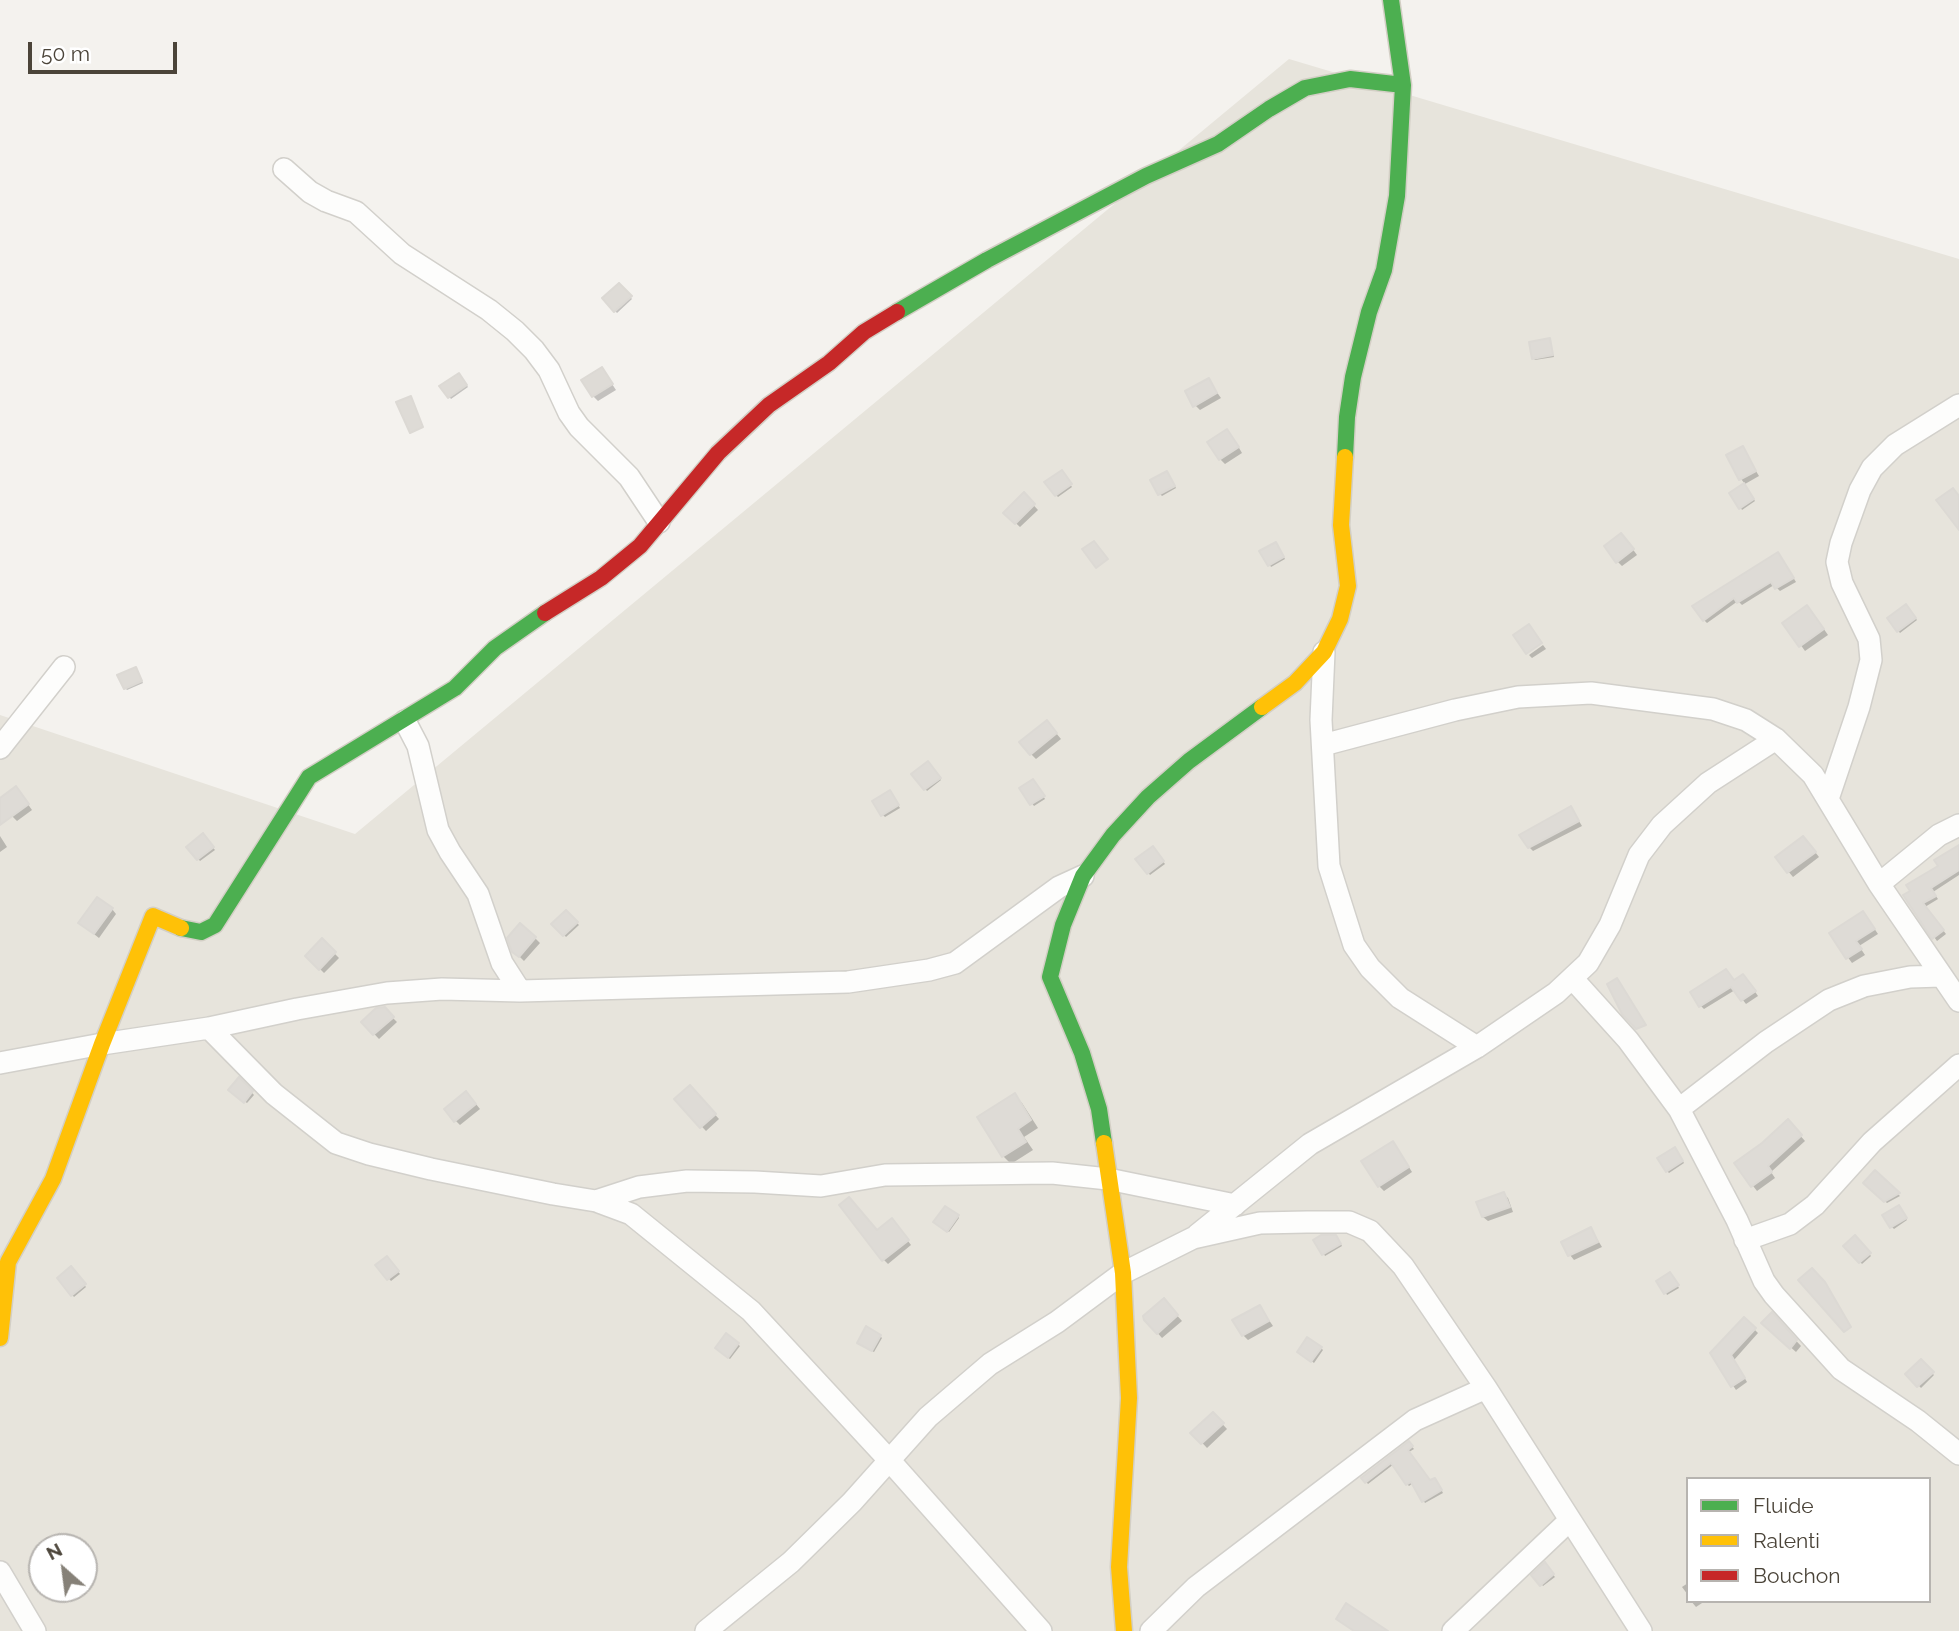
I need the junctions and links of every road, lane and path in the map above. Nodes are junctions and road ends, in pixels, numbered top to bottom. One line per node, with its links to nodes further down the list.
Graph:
1 (1391, 0): 2 (street)
2 (1402, 85): 5 (street); 6 (street)
3 (284, 170): 5 (street)
4 (1959, 405): 12 (street)
5 (659, 522): 8 (street)
6 (1324, 652): 10 (street); 14 (street)
7 (64, 667): 11 (street)
8 (405, 721): 18 (street); 21 (street)
9 (1776, 739): 10 (street); 12 (street); 17 (street)
10 (1323, 745): 22 (street)
11 (0, 748)
12 (1828, 799): 15 (street)
13 (1959, 825): 15 (street)
14 (1083, 876): 18 (street); 26 (street)
15 (1879, 884): 16 (street)
16 (1941, 976): 19 (street); 25 (street)
17 (1572, 978): 22 (street); 25 (street)
18 (520, 991): 20 (street)
19 (1959, 1001)
20 (209, 1028): 21 (street); 27 (street)
21 (102, 1044): 23 (street); 32 (street)
22 (1477, 1047): 28 (street)
23 (0, 1063)
24 (1959, 1065): 30 (street)
25 (1679, 1110): 30 (street)
26 (1108, 1179): 27 (street); 28 (street); 31 (street)
27 (596, 1200): 35 (street)
28 (1235, 1205): 29 (street)
29 (1193, 1238): 31 (street); 33 (street)
30 (1745, 1240): 34 (street)
31 (1123, 1273): 35 (street); 41 (street)
32 (0, 1338)
33 (1486, 1388): 36 (street); 42 (street)
34 (1959, 1454)
35 (890, 1461): 39 (street); 40 (street)
36 (1570, 1520): 43 (street); 44 (street)
37 (0, 1572): 38 (street)
38 (35, 1631)
39 (706, 1631)
40 (1041, 1631)
41 (1124, 1631)
42 (1151, 1631)
43 (1453, 1631)
44 (1641, 1631)

